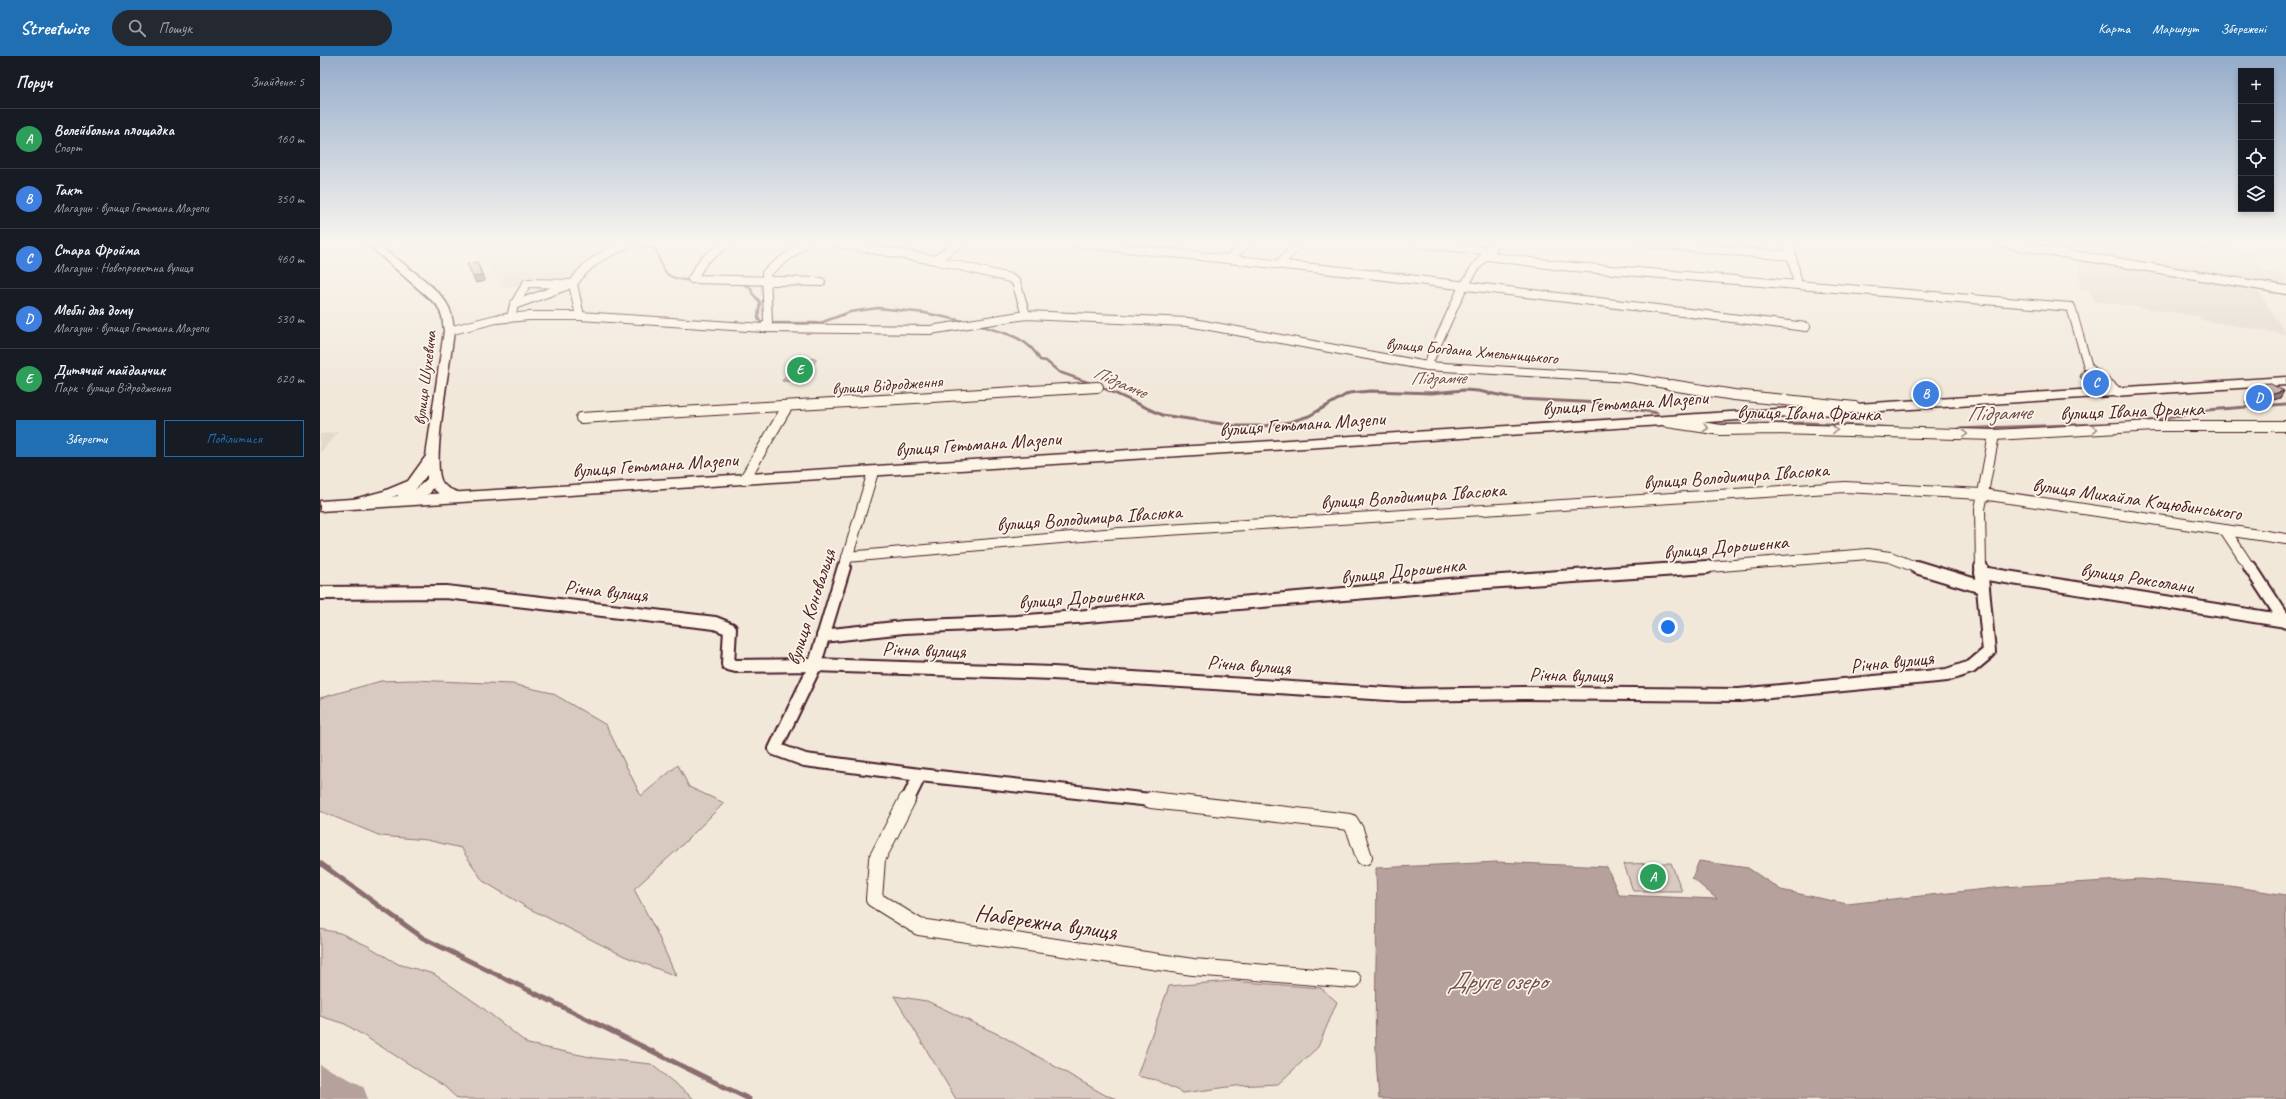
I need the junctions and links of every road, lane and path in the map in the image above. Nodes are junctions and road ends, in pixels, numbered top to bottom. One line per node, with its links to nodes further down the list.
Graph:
1 (430, 292): 16 (main road, вулиця Шухевича)
2 (522, 292): 10 (street)
3 (551, 292): 10 (street)
4 (575, 292): 12 (street)
5 (768, 292): 14 (street)
6 (1019, 292): 11 (street)
7 (1462, 292): 17 (street)
8 (1504, 292): 15 (street)
9 (1881, 292): 20 (street)
10 (514, 305): 13 (street)
11 (1026, 315): 14 (street, вулиця Богдана Хмельницького); 17 (street, вулиця Богдана Хмельницького)
12 (580, 316): 13 (street, вулиця Богдана Хмельницького); 14 (street, вулиця Богдана Хмельницького)
13 (511, 317): 16 (street, вулиця Богдана Хмельницького)
14 (765, 325)
15 (1806, 327)
16 (449, 331): 27 (main road, вулиця Шухевича)
17 (1427, 366): 22 (street, вулиця Богдана Хмельницького)
18 (2286, 381): 20 (main road, вулиця Гетьмана Мазепи)
19 (1098, 387): 21 (street, вулиця Відродження)
20 (2117, 392): 22 (main road, вулиця Гетьмана Мазепи)
21 (787, 407): 23 (street, вулиця Відродження); 30 (street)
22 (1874, 408): 24 (main road, вулиця Гетьмана Мазепи)
23 (582, 418)
24 (1667, 422): 26 (street, вулиця Івана Франка, one-way to 26); 28 (main road, вулиця Гетьмана Мазепи)
25 (2286, 426): 26 (street, вулиця Івана Франка, one-way to 25)
26 (1994, 435): 32 (street, Річна вулиця)
27 (432, 456): 29 (main road); 31 (main road)
28 (873, 472): 30 (main road, вулиця Гетьмана Мазепи); 39 (street, вулиця Коновальця)
29 (434, 479): 33 (main road); 34 (main road)
30 (744, 480): 33 (main road, вулиця Гетьмана Мазепи)
31 (415, 482): 34 (main road); 35 (main road)
32 (1982, 494): 37 (street, вулиця Михайла Коцюбинського); 39 (street, вулиця Володимира Івасюка); 40 (street, Річна вулиця)
33 (461, 498): 34 (main road, вулиця Гетьмана Мазепи)
34 (404, 501): 35 (main road, вулиця Гетьмана Мазепи)
35 (340, 505): 36 (main road, вулиця Гетьмана Мазепи)
36 (320, 506)
37 (2226, 530): 38 (street, вулиця Михайла Коцюбинського); 43 (street)
38 (2286, 539)
39 (847, 557): 44 (street, вулиця Коновальця)
40 (1981, 573): 41 (street, Річна вулиця); 43 (street, вулиця Роксолани)
41 (1982, 587): 44 (street, вулиця Дорошенка); 45 (street, Річна вулиця)
42 (320, 593): 45 (street, Річна вулиця)
43 (2286, 621)
44 (823, 636): 45 (street, вулиця Коновальця)
45 (814, 665): 46 (street, вулиця Коновальця)
46 (920, 775): 47 (street); 48 (street, Набережна вулиця)
47 (1364, 857)
48 (1353, 980)

